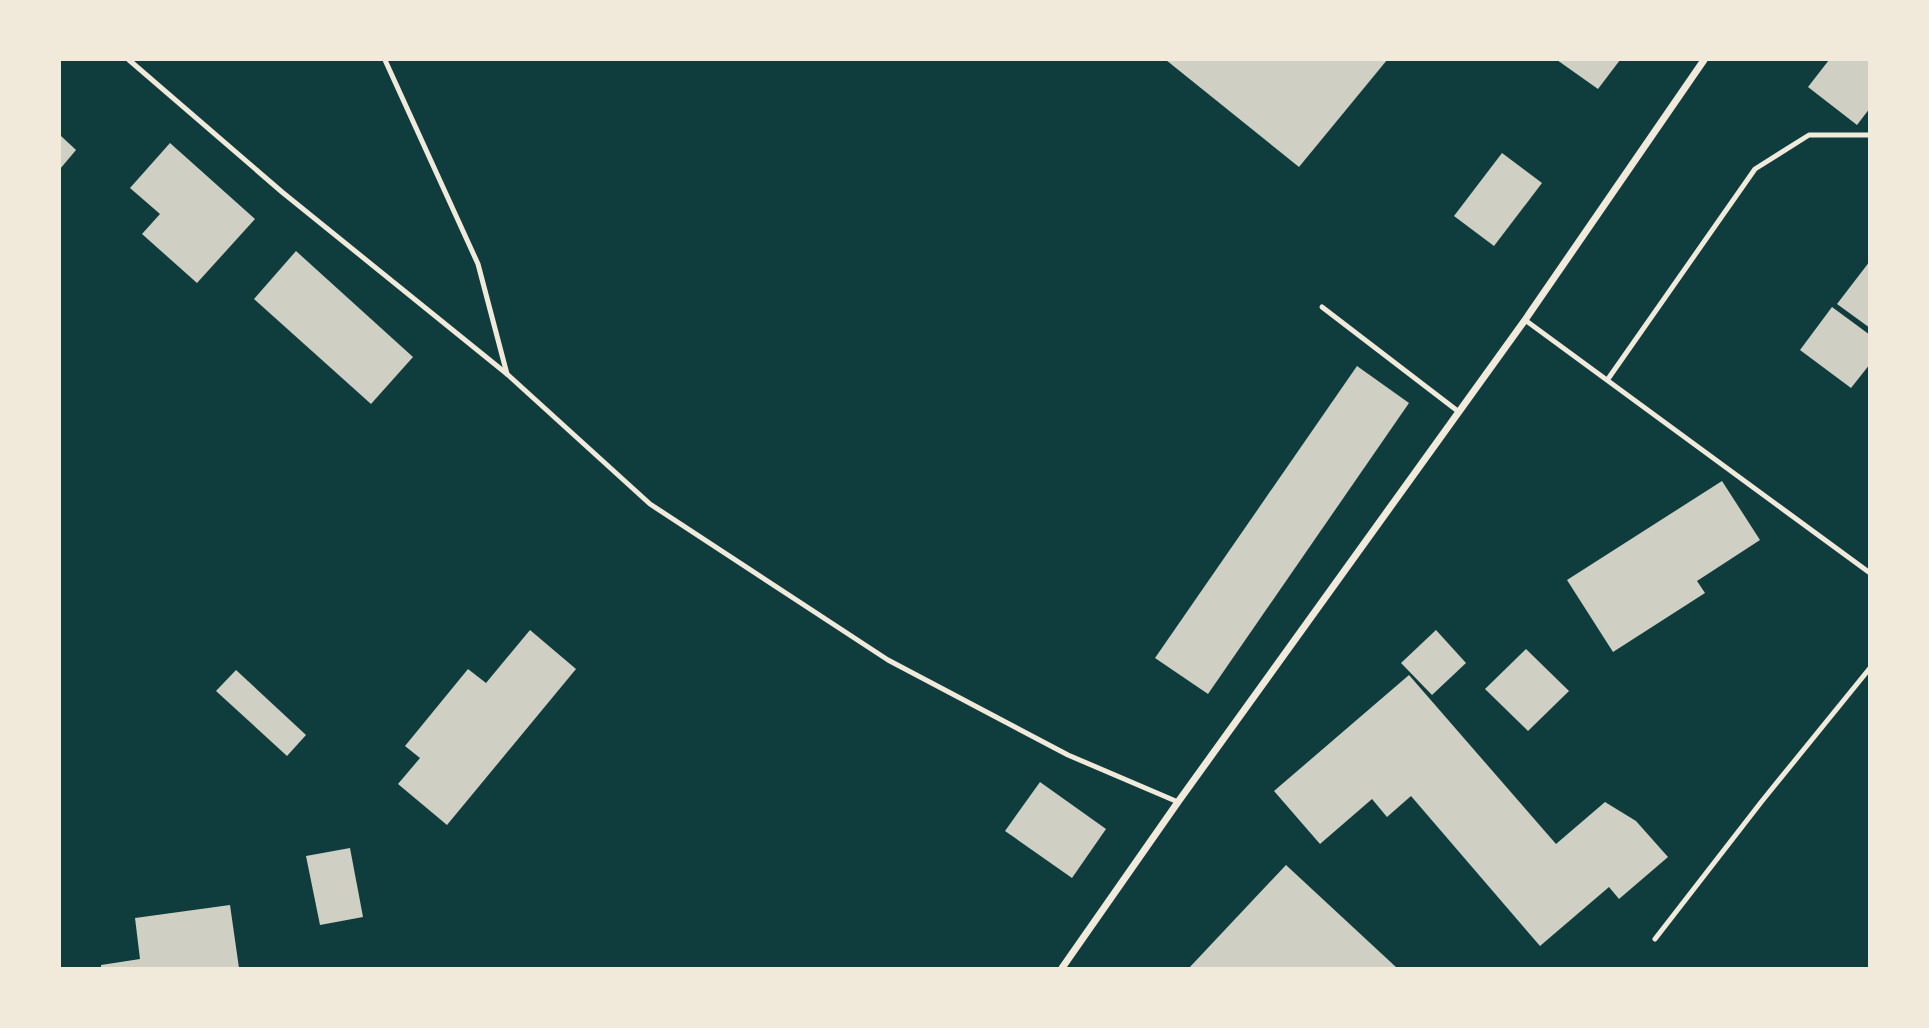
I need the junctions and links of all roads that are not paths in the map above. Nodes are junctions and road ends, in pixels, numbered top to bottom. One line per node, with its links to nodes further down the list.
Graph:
1 (129, 60): 7 (lane)
2 (385, 60): 7 (lane)
3 (1704, 60): 6 (street)
4 (1870, 135): 8 (lane)
5 (1322, 307): 9 (lane)
6 (1525, 320): 8 (lane); 9 (street)
7 (507, 374): 12 (lane)
8 (1608, 379): 10 (lane)
9 (1459, 412): 12 (street)
10 (1870, 573)
11 (1870, 668): 13 (lane)
12 (1178, 802): 14 (street)
13 (1655, 939)
14 (1062, 968)

